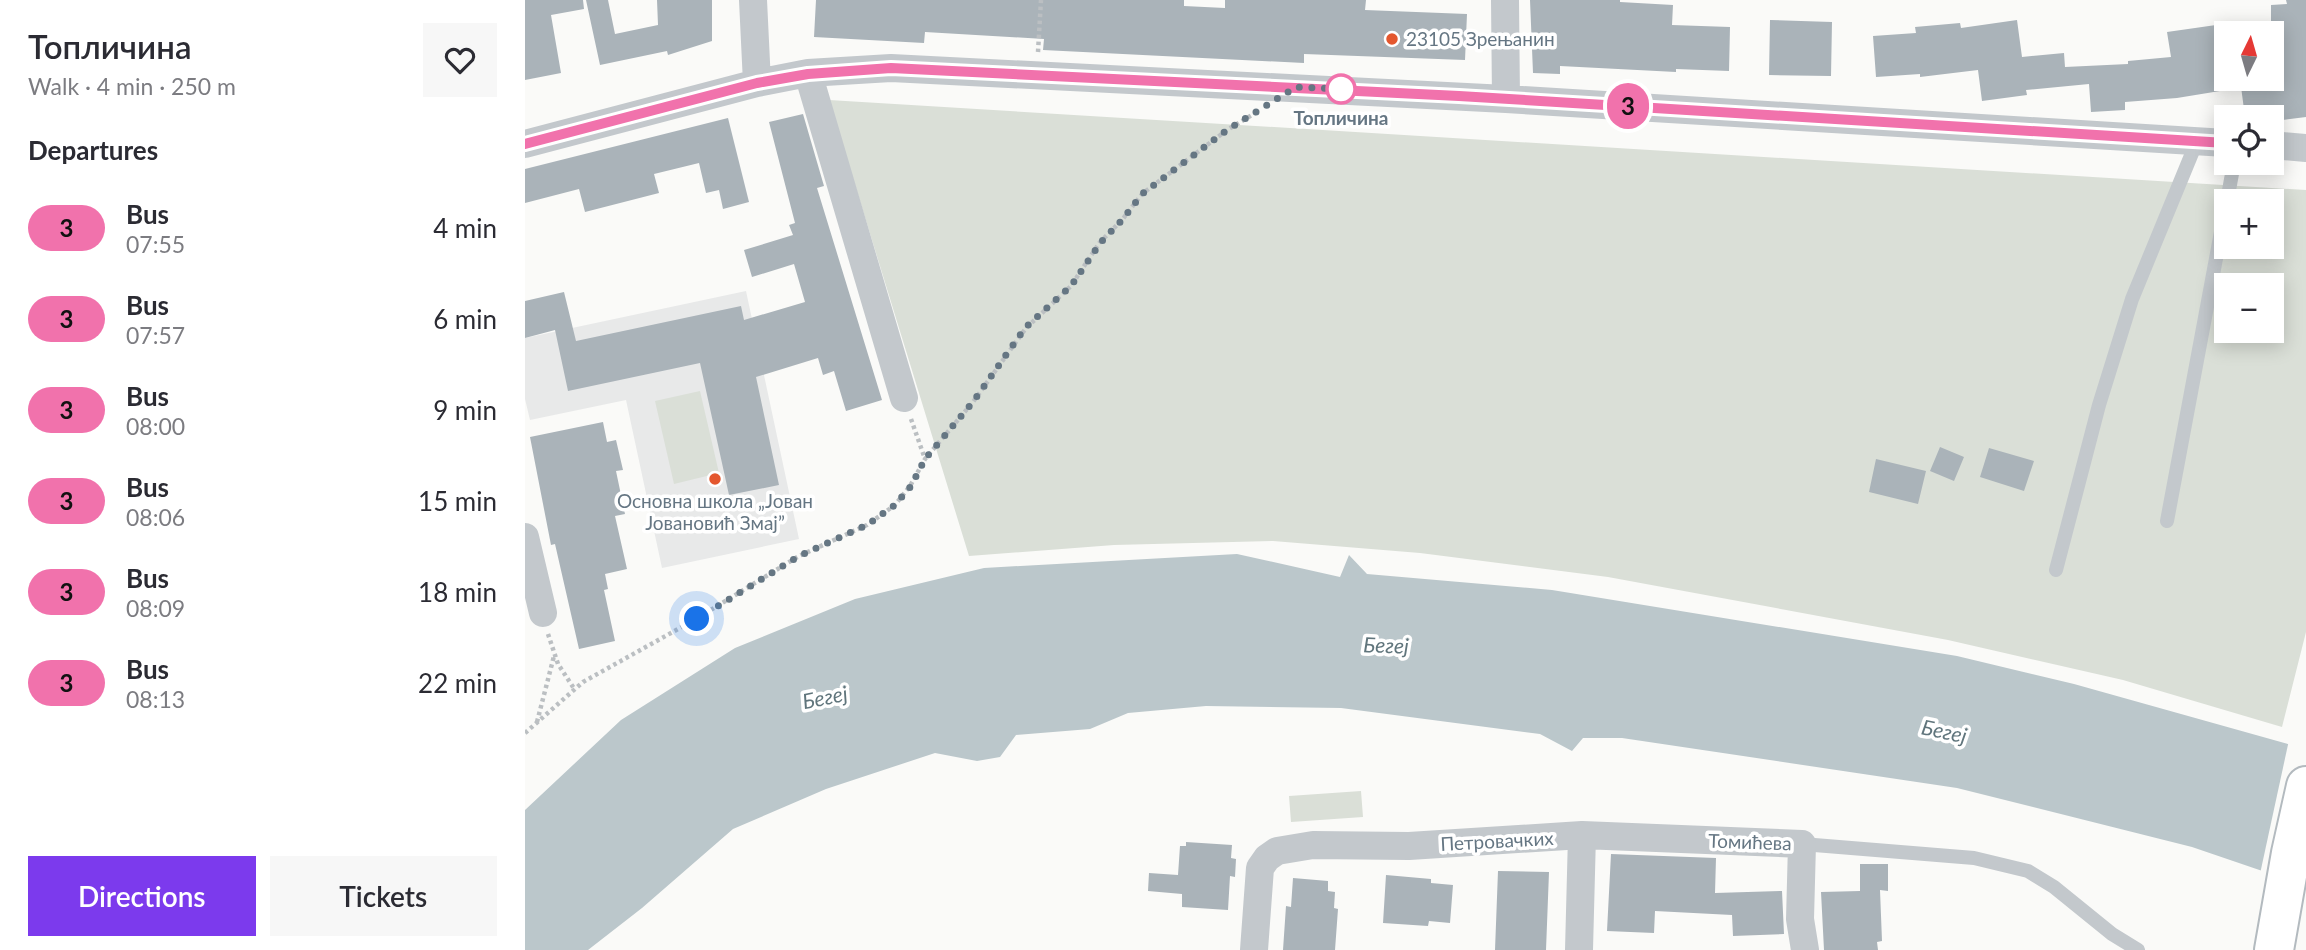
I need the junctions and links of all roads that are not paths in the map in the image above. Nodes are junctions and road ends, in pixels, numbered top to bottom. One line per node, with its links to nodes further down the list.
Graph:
1 (753, 0): 4 (street)
2 (1505, 0): 5 (street)
3 (808, 74): 4 (street); 5 (street); 12 (street)
4 (757, 83): 8 (street)
5 (1506, 99): 6 (street)
6 (2197, 141): 7 (street); 15 (lane)
7 (2214, 142)
8 (525, 144)
9 (2284, 146): 10 (street)
10 (2306, 148)
11 (2216, 259): 13 (lane)
12 (904, 398)
13 (2167, 521)
14 (525, 537): 16 (street)
15 (2056, 570)
16 (543, 612)
17 (2306, 786): 24 (street)
18 (1582, 835): 19 (street, Томићева); 20 (street, Петровачких); 21 (street, Петровачких)
19 (1802, 844): 22 (street, Томићева); 23 (lane)
20 (1254, 950)
21 (1579, 950)
22 (1805, 950)
23 (2138, 950)
24 (2274, 950)

